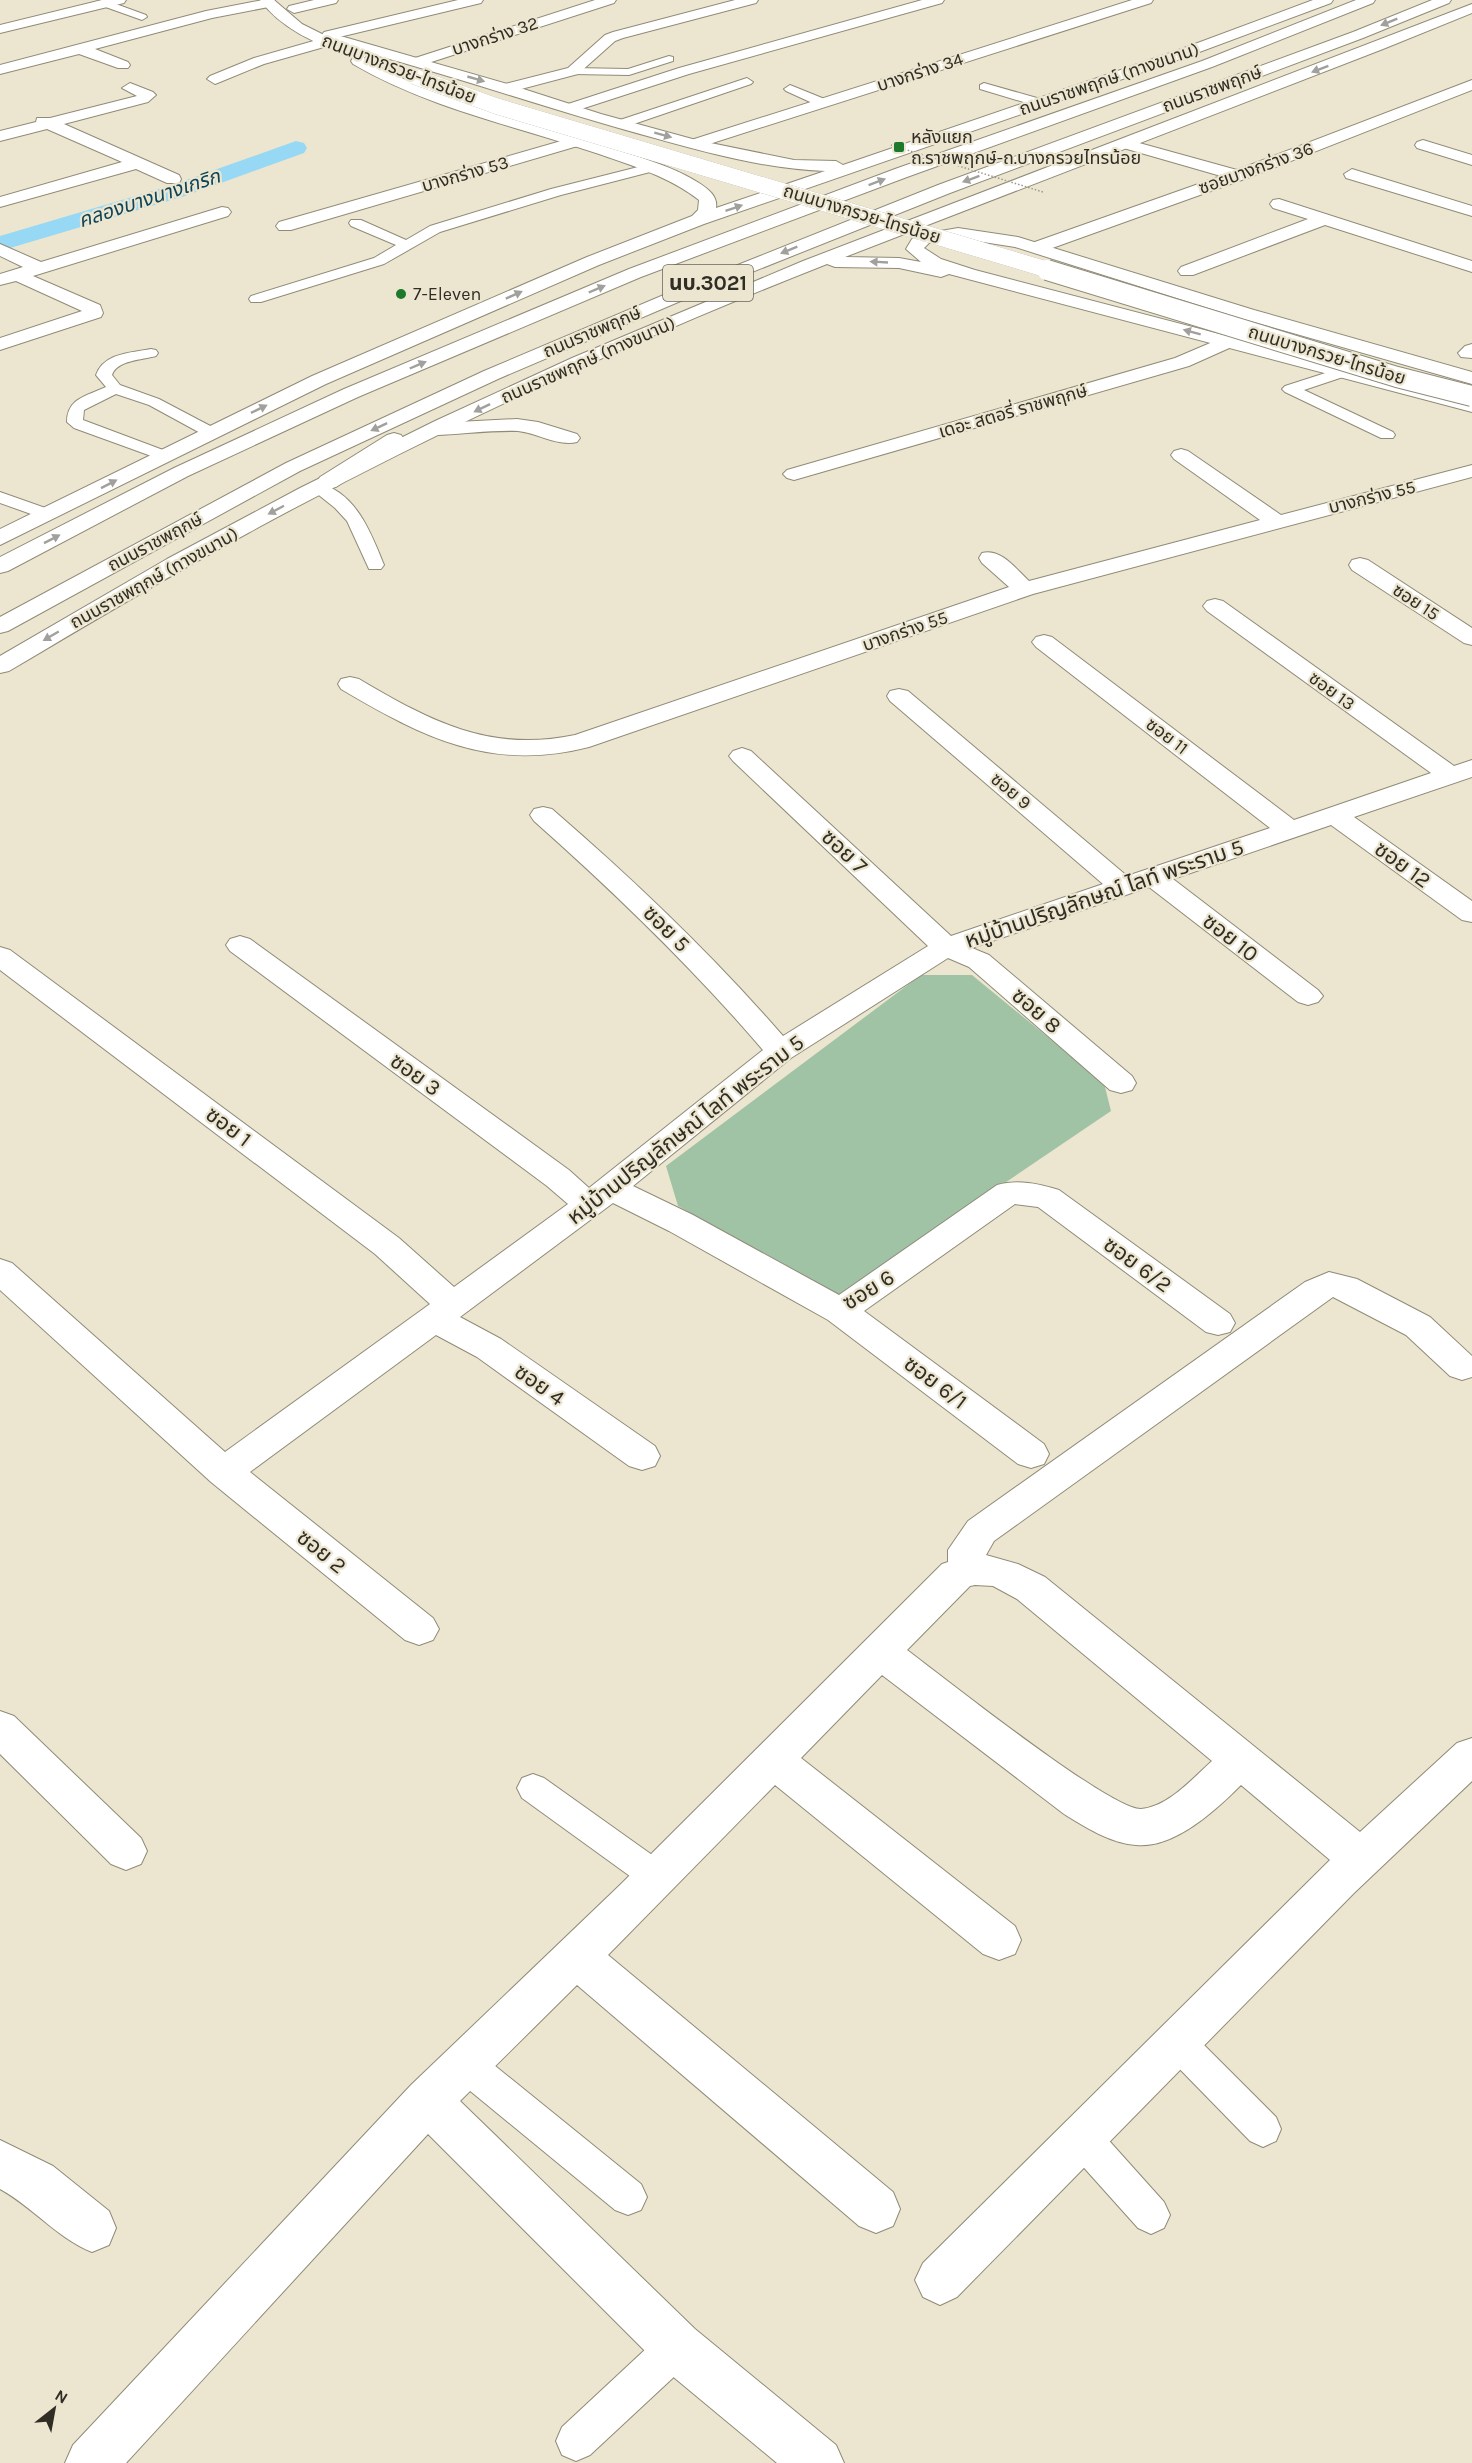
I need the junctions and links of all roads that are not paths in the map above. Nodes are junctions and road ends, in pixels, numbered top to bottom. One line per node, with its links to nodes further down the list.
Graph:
1 (119, 0): 12 (street)
2 (331, 0): 13 (street)
3 (476, 0): 22 (street)
4 (609, 0): 29 (street, บางกร่าง 32)
5 (751, 0): 28 (street)
6 (937, 0): 15 (street)
7 (1146, 0): 34 (street, บางกร่าง 34)
8 (1326, 0): 18 (street, ถนนราชพฤกษ์ (ทางขนาน) / นบ.3021)
9 (1368, 0): 25 (street, ถนนราชพฤกษ์ / นบ.3021)
10 (1444, 0): 91 (street, ถนนราชพฤกษ์ / นบ.3021, one-way to 91)
11 (268, 1): 20 (street); 22 (street, ถนนบางกรวย-ไทรน้อย)
12 (104, 3): 16 (lane); 19 (street)
13 (290, 4): 22 (street, ถนนบางกรวย-ไทรน้อย)
14 (1472, 8): 52 (street, ถนนราชพฤกษ์ (ทางขนาน) / นบ.3021, one-way to 52)
15 (896, 11): 17 (street); 44 (street)
16 (142, 17)
17 (924, 18)
18 (1279, 18): 25 (street); 43 (street, ถนนราชพฤกษ์ (ทางขนาน) / นบ.3021)
19 (0, 28)
20 (158, 28): 21 (street); 23 (street)
21 (177, 36)
22 (334, 41): 29 (street); 31 (street); 50 (street)
23 (80, 49): 26 (street); 27 (street)
24 (669, 59): 28 (lane)
25 (1207, 64): 95 (street, ถนนราชพฤกษ์ / นบ.3021, one-way to 25)
26 (123, 65)
27 (2, 70): 33 (street)
28 (573, 70): 37 (street); 40 (street)
29 (417, 71): 37 (street, one-way to 37); 94 (street, ถนนบางกรวย-ไทรน้อย); 96 (street, ถนนบางกรวย-ไทรน้อย, bridge)
30 (862, 73): 34 (street)
31 (215, 79)
32 (747, 82): 47 (lane)
33 (14, 84)
34 (874, 86): 41 (street, บางกร่าง 34)
35 (984, 87): 43 (lane)
36 (130, 88): 48 (street)
37 (506, 88): 40 (street)
38 (790, 89): 41 (lane)
39 (1467, 90): 59 (street, ซอยบางกร่าง 36)
40 (528, 95): 44 (street)
41 (823, 102): 51 (street, บางกร่าง 34)
42 (1472, 102): 45 (street)
43 (1040, 103): 56 (street, ถนนราชพฤกษ์ (ทางขนาน) / นบ.3021)
44 (570, 108): 47 (street)
45 (1450, 110)
46 (28, 114): 48 (street)
47 (621, 123): 51 (street, one-way to 51)
48 (50, 124): 49 (street); 57 (street)
49 (0, 136)
50 (575, 142): 58 (street); 72 (street, บางกร่าง 53)
51 (694, 144): 54 (street)
52 (1126, 144): 59 (street); 69 (street, ถนนราชพฤกษ์ (ทางขนาน) / นบ.3021)
53 (1423, 145): 55 (street)
54 (734, 153): 56 (street); 63 (street)
55 (1472, 160)
56 (872, 162): 74 (street, ถนนราชพฤกษ์ (ทางขนาน) / นบ.3021, one-way to 56)
57 (138, 163): 61 (street); 65 (street)
58 (650, 168): 63 (street); 77 (lane)
59 (1241, 174): 62 (street); 78 (street, ซอยบางกร่าง 36)
60 (1352, 174): 70 (street)
61 (172, 179)
62 (1267, 180)
63 (685, 181): 74 (street)
64 (10, 184): 65 (street)
65 (30, 194): 66 (street); 68 (street)
66 (0, 202)
67 (1279, 204): 73 (street)
68 (56, 206)
69 (982, 211): 76 (street); 80 (street, ถนนราชพฤกษ์ (ทางขนาน) / นบ.3021)
70 (1472, 211)
71 (222, 212): 82 (street)
72 (355, 214): 75 (street, บางกร่าง 53); 77 (lane)
73 (1325, 219): 81 (street); 83 (street)
74 (699, 220): 99 (street, ถนนราชพฤกษ์ (ทางขนาน) / นบ.3021, one-way to 74)
75 (285, 226)
76 (1018, 242): 78 (street); 85 (street)
77 (407, 245): 86 (lane)
78 (1038, 248): 92 (street)
79 (0, 249): 82 (street)
80 (807, 265): 85 (street, one-way to 80); 98 (street, ถนนราชพฤกษ์ (ทางขนาน) / นบ.3021, one-way to 98)
81 (1472, 267)
82 (39, 268): 84 (street)
83 (1187, 271)
84 (9, 277): 88 (street)
85 (1032, 290): 87 (street, one-way to 85)
86 (256, 299)
87 (1229, 341): 90 (street); 105 (street, เดอะ สตอรี่ ราชพฤกษ์)
88 (0, 344)
89 (151, 353): 93 (lane)
90 (1341, 373): 97 (street); 100 (lane)
91 (491, 375): 106 (street); 117 (street, ถนนราชพฤกษ์ / นบ.3021, one-way to 117)
92 (1472, 378)
93 (115, 388): 99 (lane); 103 (lane)
94 (1472, 390)
95 (351, 393): 103 (street); 114 (street, ถนนราชพฤกษ์ / นบ.3021, one-way to 95)
96 (1472, 396)
97 (1472, 406)
98 (438, 429): 101 (street); 106 (street, ถนนราชพฤกษ์ (ทางขนาน) / นบ.3021)
99 (210, 432): 103 (street, ถนนราชพฤกษ์ (ทางขนาน) / นบ.3021)
100 (1387, 435)
101 (570, 438)
102 (1181, 455): 109 (street)
103 (158, 459): 108 (street, ถนนราชพฤกษ์ (ทางขนาน) / นบ.3021, one-way to 103)
104 (1472, 471): 109 (street, บางกร่าง 55)
105 (794, 474)
106 (323, 485): 112 (lane); 120 (street, ถนนราชพฤกษ์ (ทางขนาน) / นบ.3021, one-way to 120)
107 (0, 497): 108 (lane)
108 (48, 514): 110 (street, ถนนราชพฤกษ์ (ทางขนาน) / นบ.3021)
109 (1275, 521): 115 (street, บางกร่าง 55)
110 (0, 538)
111 (990, 558): 115 (street)
112 (375, 565)
113 (1360, 565): 118 (street, ซอย 15)
114 (0, 566)
115 (1025, 589): 121 (street, บางกร่าง 55)
116 (1215, 606): 124 (street, ซอย 13)
117 (0, 626)
118 (1472, 638)
119 (1044, 642): 127 (street, ซอย 11)
120 (0, 666)
121 (350, 684)
122 (899, 696): 129 (street, ซอย 9)
123 (742, 756): 132 (street, ซอย 7)
124 (1461, 771): 126 (street, หมู่บ้านปริญลักษณ์ ไลท์ พระราม 5)
125 (543, 815): 135 (street, ซอย 5)
126 (1335, 815): 127 (street, หมู่บ้านปริญลักษณ์ ไลท์ พระราม 5); 130 (street, ซอย 12)
127 (1290, 830): 128 (street, หมู่บ้านปริญลักษณ์ ไลท์ พระราม 5)
128 (1153, 877): 129 (street, หมู่บ้านปริญลักษณ์ ไลท์ พระราม 5); 134 (street, ซอย 10)
129 (1123, 887): 132 (street, หมู่บ้านปริญลักษณ์ ไลท์ พระราม 5)
130 (1472, 914)
131 (240, 945): 137 (street, ซอย 3)
132 (946, 947): 135 (street, หมู่บ้านปริญลักษณ์ ไลท์ พระราม 5); 136 (street, ซอย 8)
133 (0, 956): 140 (street, ซอย 1)
134 (1308, 996)
135 (780, 1051): 137 (street, หมู่บ้านปริญลักษณ์ ไลท์ พระราม 5)
136 (1121, 1083)
137 (599, 1197): 140 (street, หมู่บ้านปริญลักษณ์ ไลท์ พระราม 5); 141 (street, ซอย 6)
138 (1058, 1206): 141 (street, ซอย 6); 142 (street, ซอย 6/2)
139 (0, 1271): 146 (street)
140 (443, 1311): 145 (street, ซอย 4); 146 (street, หมู่บ้านปริญลักษณ์ ไลท์ พระราม 5)
141 (840, 1311): 144 (street, ซอย 6/1)
142 (1218, 1323)
143 (1462, 1367): 147 (street)
144 (1031, 1454)
145 (642, 1456)
146 (224, 1472): 148 (street, ซอย 2)
147 (967, 1570): 149 (street); 153 (street)
148 (419, 1629)
149 (881, 1652): 152 (street); 153 (street)
150 (0, 1728): 155 (street)
151 (1472, 1755): 156 (street)
152 (773, 1760): 157 (street); 158 (street)
153 (1240, 1760): 156 (street)
154 (533, 1788): 157 (lane)
155 (126, 1851)
156 (1362, 1860): 160 (street)
157 (657, 1877): 159 (street)
158 (999, 1940)
159 (576, 1956): 161 (street); 167 (street)
160 (1177, 2042): 163 (lane); 164 (street)
161 (465, 2064): 162 (street); 166 (lane)
162 (427, 2101): 171 (street); 173 (street)
163 (1263, 2129)
164 (1082, 2138): 168 (lane); 170 (street)
165 (0, 2163): 169 (street)
166 (628, 2197)
167 (876, 2209)
168 (1151, 2215)
169 (92, 2228)
170 (940, 2280)
171 (677, 2347): 172 (lane); 174 (street)
172 (576, 2441)
173 (91, 2463)
174 (818, 2463)

